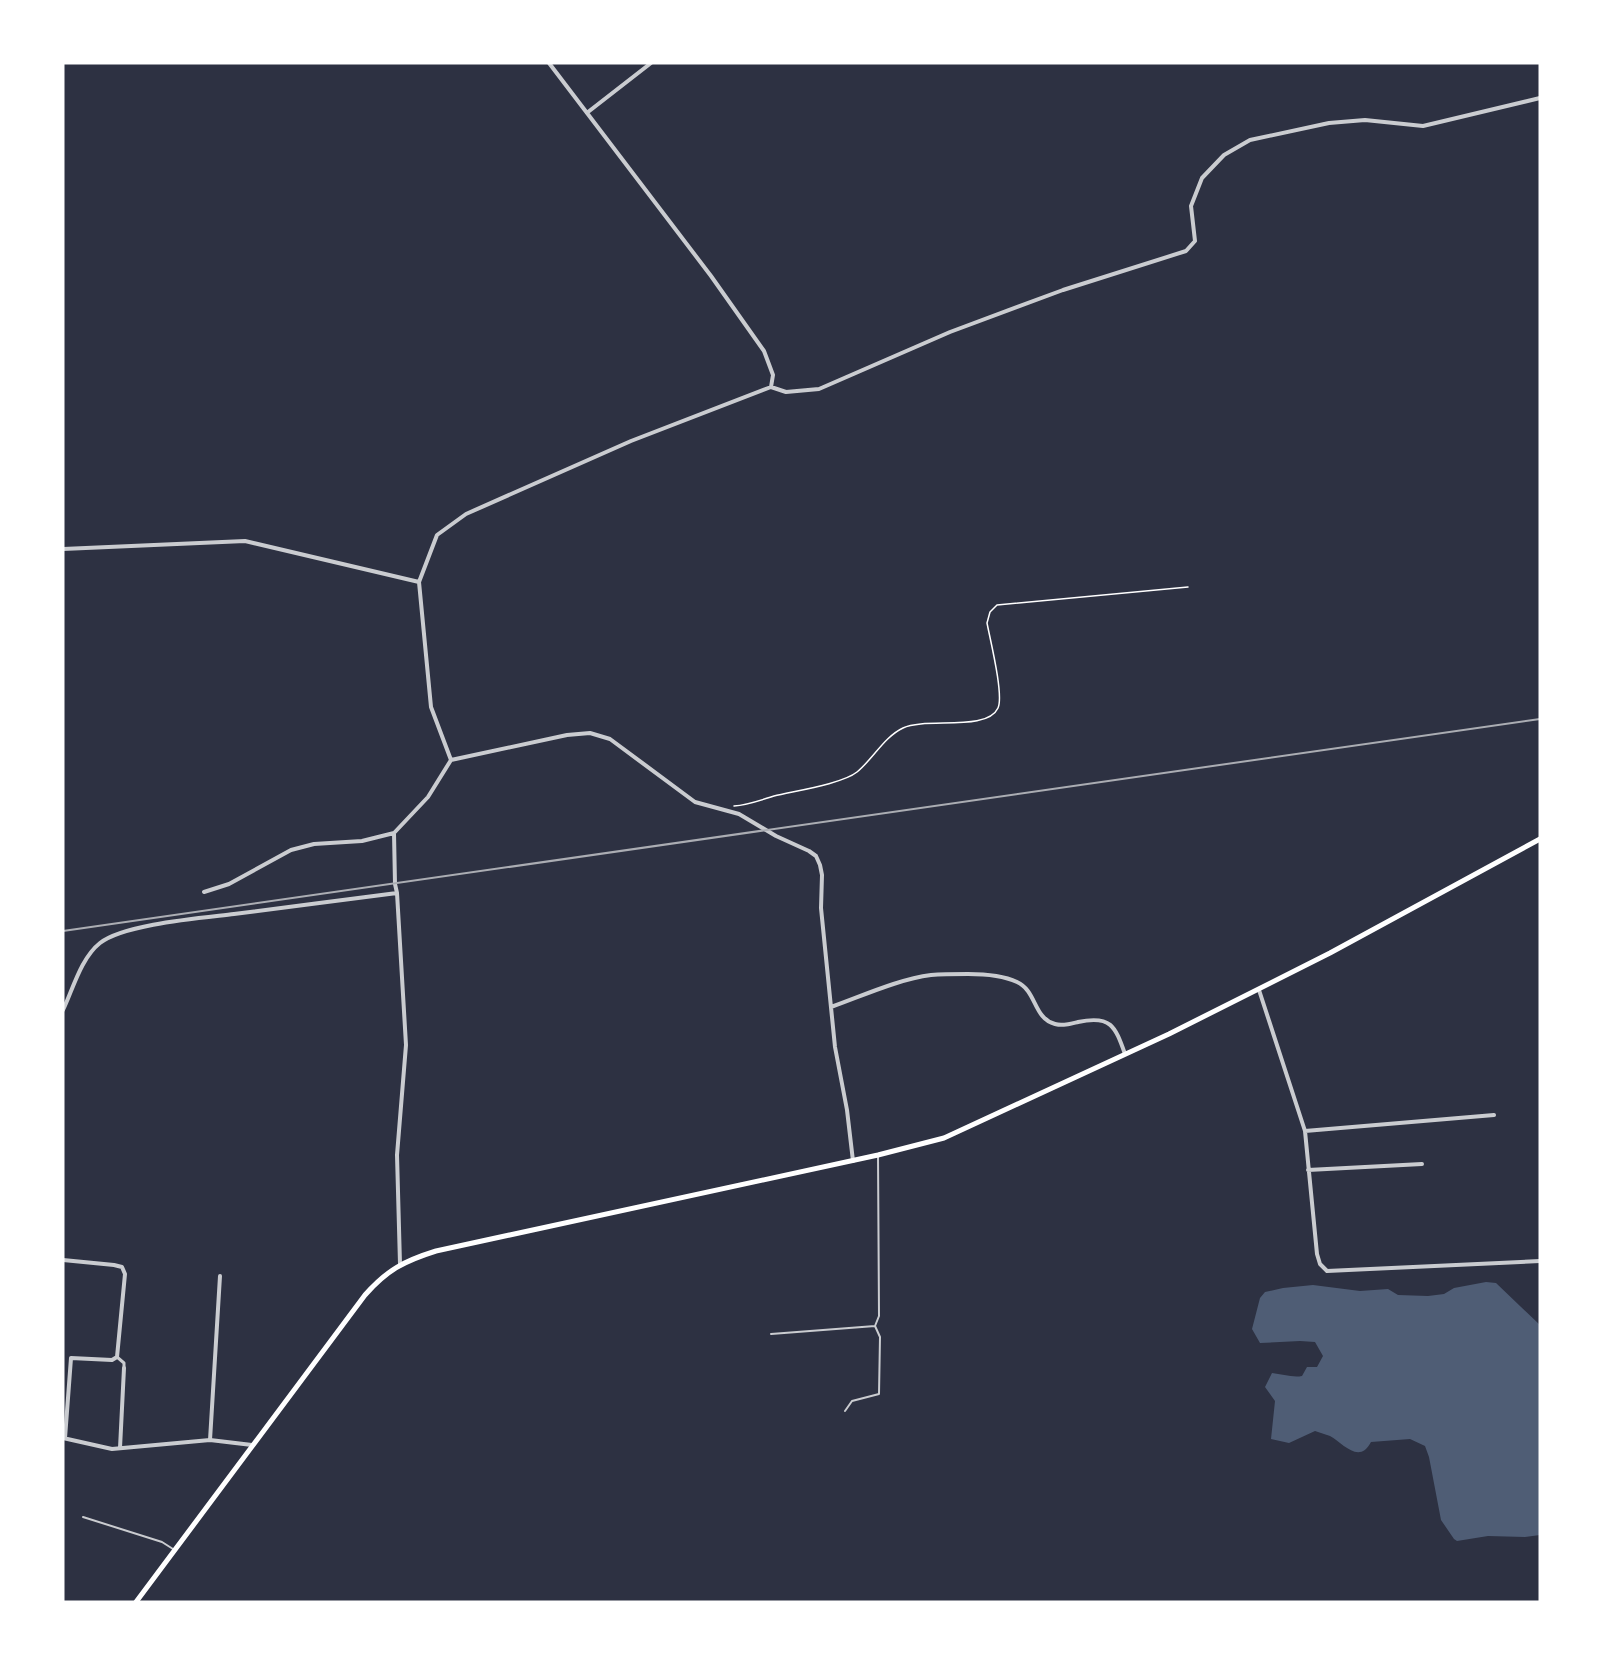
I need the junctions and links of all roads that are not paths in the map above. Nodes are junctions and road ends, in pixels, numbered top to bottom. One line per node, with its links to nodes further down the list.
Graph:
1 (549, 63): 4 (street)
2 (651, 63): 4 (street)
3 (1540, 98): 5 (street)
4 (588, 112): 5 (street)
5 (771, 387): 7 (street)
6 (63, 549): 7 (street)
7 (419, 582): 8 (street)
8 (451, 760): 9 (street); 14 (street)
9 (394, 833): 11 (street); 12 (street)
10 (1540, 839): 13 (main road)
11 (204, 892)
12 (397, 894): 15 (street); 25 (street)
13 (1259, 990): 16 (main road); 18 (street)
14 (831, 1007): 16 (street); 20 (street)
15 (63, 1010)
16 (1125, 1054): 19 (main road)
17 (1494, 1115): 18 (street)
18 (1305, 1131): 22 (street)
19 (878, 1155): 20 (main road); 27 (lane)
20 (853, 1161): 25 (main road)
21 (1422, 1164): 22 (street)
22 (1308, 1170): 24 (street)
23 (63, 1260): 29 (street)
24 (1540, 1261)
25 (400, 1264): 36 (main road)
26 (220, 1276): 35 (street)
27 (875, 1326): 28 (lane); 33 (lane)
28 (771, 1334)
29 (117, 1357): 31 (street); 32 (street)
30 (63, 1358): 31 (street)
31 (71, 1358): 34 (street)
32 (124, 1368): 37 (street)
33 (845, 1411)
34 (64, 1438): 37 (street)
35 (210, 1440): 36 (street); 37 (street)
36 (252, 1445): 39 (main road)
37 (120, 1448)
38 (83, 1517): 39 (lane)
39 (175, 1550): 40 (main road)
40 (136, 1602)

